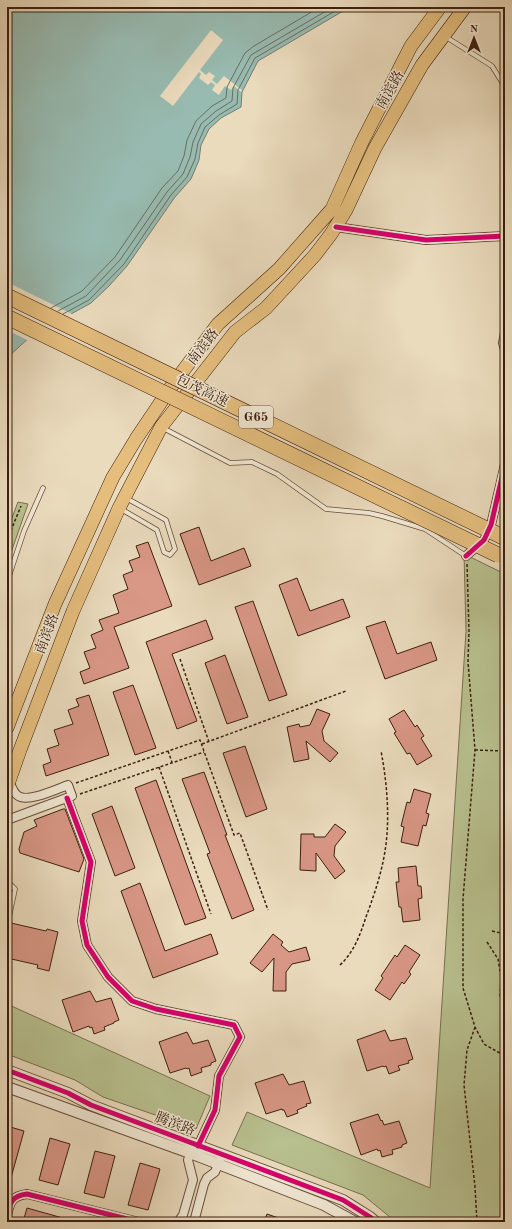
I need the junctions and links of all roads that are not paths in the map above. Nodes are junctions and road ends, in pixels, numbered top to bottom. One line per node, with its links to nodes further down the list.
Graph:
1 (440, 7): 19 (main road, 南滨路)
2 (465, 7): 3 (main road, 南滨路)
3 (444, 35): 4 (lane); 5 (main road, 南滨路)
4 (505, 87)
5 (336, 227): 6 (street); 11 (main road, 南滨路)
6 (505, 236)
7 (7, 296): 15 (highway, 包茂高速 / G65, bridge)
8 (7, 317): 16 (highway, 包茂高速 / G65, bridge)
9 (505, 333): 10 (street)
10 (505, 350)
11 (161, 427): 14 (main road, 南滨路); 17 (lane)
12 (505, 464): 17 (street)
13 (43, 488): 18 (lane)
14 (122, 502): 14 (lane); 20 (main road, 南滨路)
15 (505, 538)
16 (498, 555)
17 (466, 556)
18 (7, 582)
19 (8, 721)
20 (8, 784): 21 (street)
21 (69, 797): 22 (street); 27 (street)
22 (7, 820)
23 (7, 881): 24 (lane)
24 (7, 926)
25 (7, 1070): 27 (street, 腾滨路)
26 (7, 1087): 27 (street, 腾滨路)
27 (194, 1148): 28 (street, 腾滨路); 29 (street, 腾滨路); 30 (street)
28 (222, 1154): 29 (street); 37 (street, 腾滨路)
29 (218, 1164): 31 (street); 36 (street, 腾滨路)
30 (193, 1180): 31 (street); 34 (street)
31 (204, 1184): 35 (street)
32 (7, 1215): 33 (street)
33 (138, 1222)
34 (178, 1222)
35 (194, 1222)
36 (355, 1222)
37 (376, 1222)

